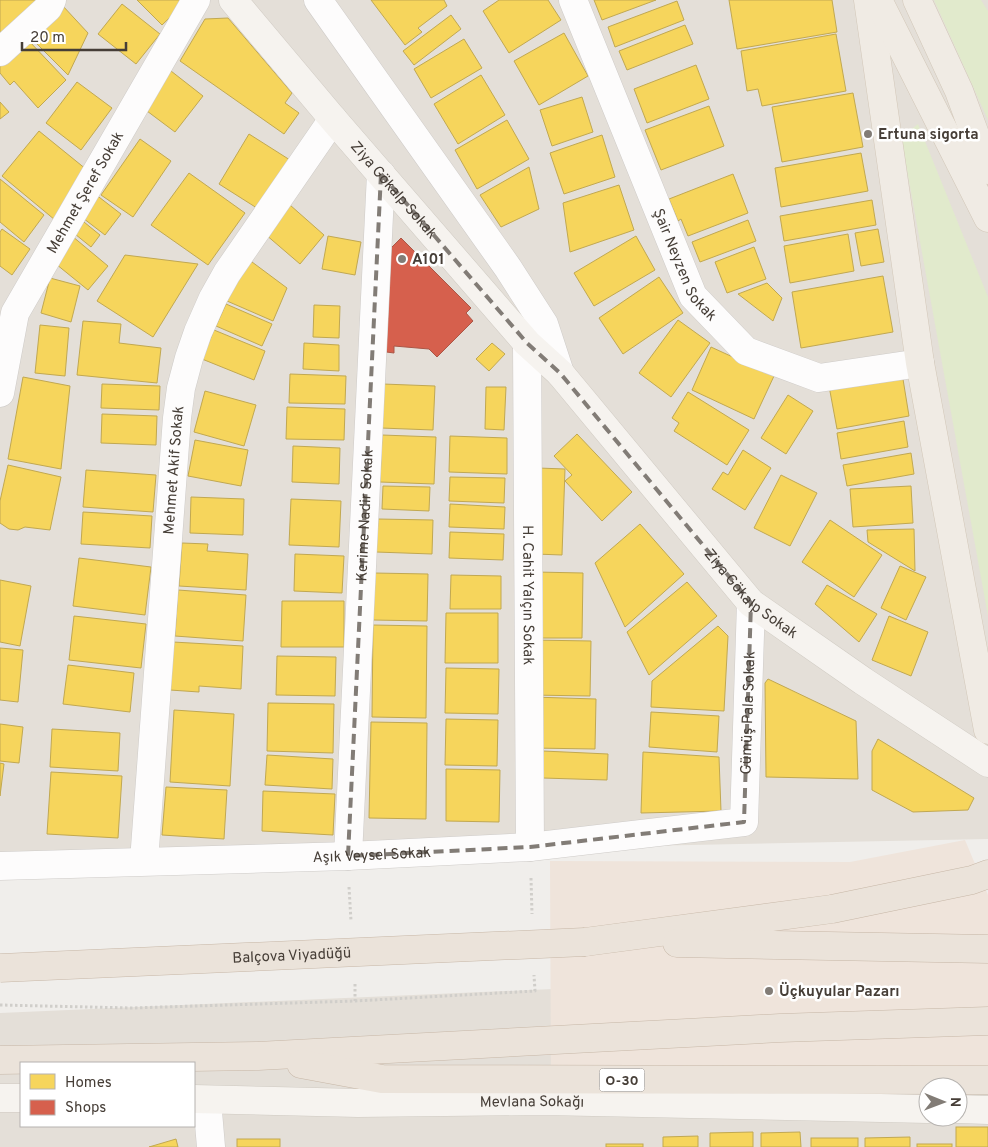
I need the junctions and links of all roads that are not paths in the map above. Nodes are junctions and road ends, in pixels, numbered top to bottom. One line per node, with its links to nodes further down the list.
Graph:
1 (52, 0): 9 (street)
2 (196, 0): 17 (street, Mehmet Şeref Sokak)
3 (233, 0): 10 (main road, Ziya Gökalp Sokak)
4 (318, 0): 16 (street, Ziya Gökalp Sokak)
5 (573, 0): 15 (street, Şair Neyzen Sokak)
6 (868, 0): 15 (main road)
7 (878, 0): 13 (main road)
8 (917, 0): 11 (main road)
9 (0, 52)
10 (333, 119): 12 (main road, Ziya Gökalp Sokak); 24 (street, Mehmet Akif Sokak)
11 (988, 170)
12 (381, 174): 14 (main road, Ziya Gökalp Sokak); 23 (street, Kerime Nadir Sokak)
13 (988, 218)
14 (527, 343): 16 (main road, Ziya Gökalp Sokak); 22 (street, H. Cahit Yalçın Sokak)
15 (920, 363): 19 (main road)
16 (560, 373): 18 (main road, Ziya Gökalp Sokak)
17 (0, 393)
18 (751, 603): 20 (main road, Ziya Gökalp Sokak); 21 (street, Gümüş Pala Sokak)
19 (988, 730)
20 (988, 763)
21 (744, 822): 22 (street, Aşık Veysel Sokak)
22 (530, 847): 23 (street, Aşık Veysel Sokak)
23 (348, 856): 24 (street, Aşık Veysel Sokak)
24 (144, 861): 25 (street, Aşık Veysel Sokak)
25 (0, 866)
26 (988, 874): 27 (highway)
27 (586, 942): 28 (highway); 29 (highway, Balçova Viyadüğü, bridge)
28 (988, 949)
29 (0, 968)
30 (988, 1021): 31 (highway, O-30)
31 (258, 1056): 32 (highway, O-30); 33 (highway, O-30)
32 (0, 1060)
33 (988, 1080)
34 (0, 1098): 35 (main road)
35 (20, 1098)
36 (200, 1100): 37 (main road, Mevlana Sokağı); 40 (street)
37 (918, 1108)
38 (968, 1109): 39 (main road)
39 (988, 1110)
40 (211, 1147)

